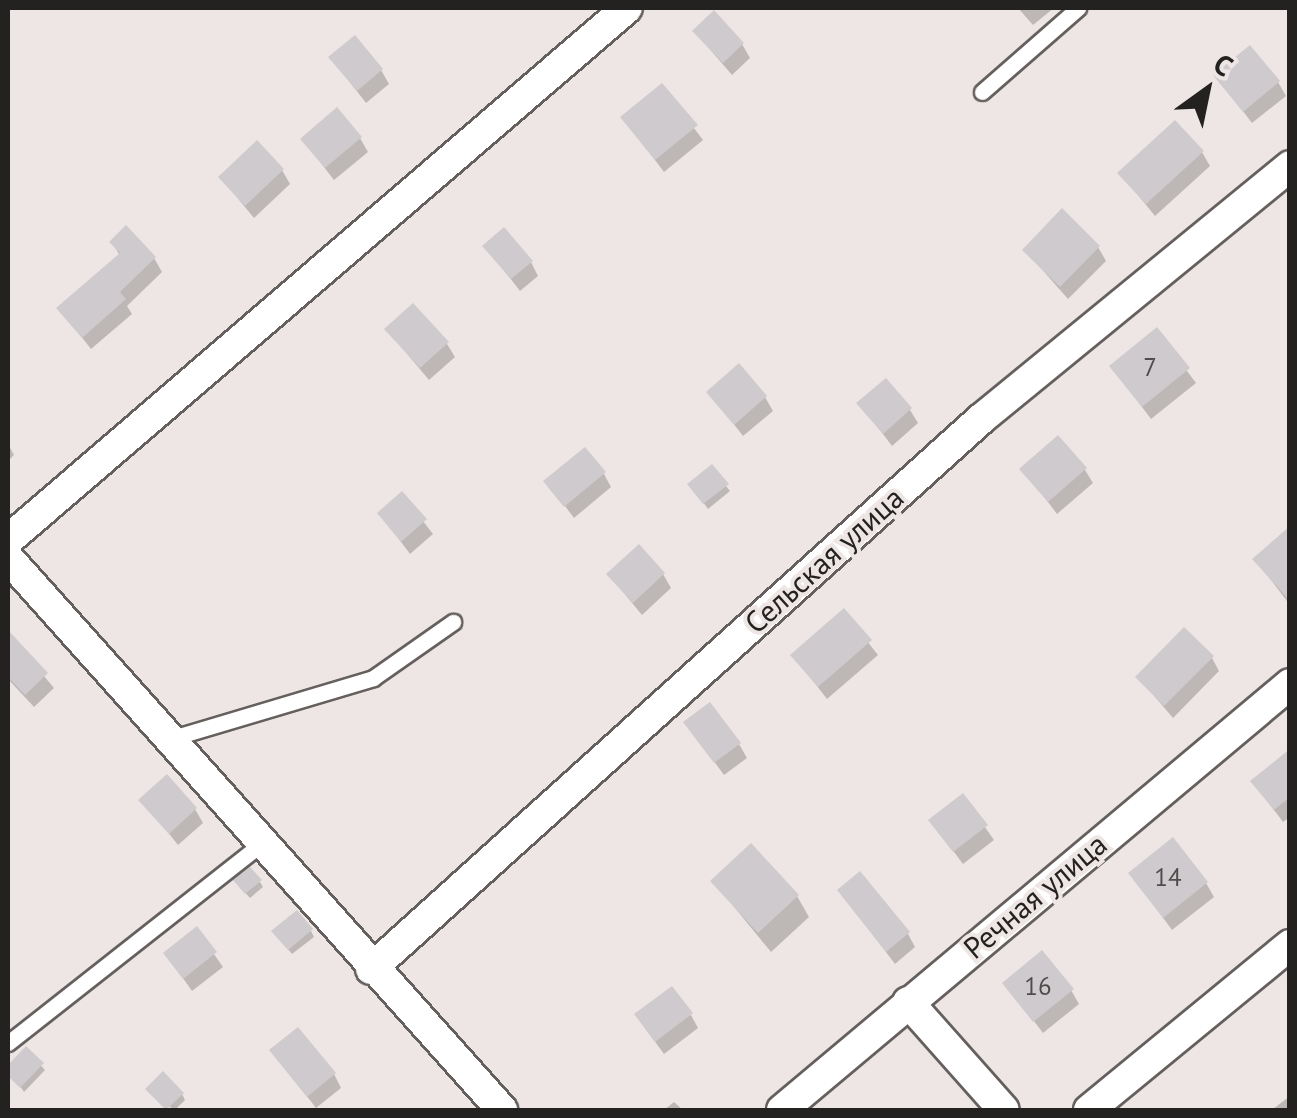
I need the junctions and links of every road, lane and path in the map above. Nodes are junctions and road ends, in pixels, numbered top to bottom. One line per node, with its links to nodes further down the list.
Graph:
1 (627, 8): 5 (street)
2 (1078, 8): 3 (lane)
3 (982, 92)
4 (1290, 166): 12 (street, Сельская улица)
5 (8, 540)
6 (8, 558): 9 (street)
7 (453, 622): 9 (lane)
8 (1290, 684): 13 (street, Речная улица)
9 (168, 739): 10 (street)
10 (261, 844): 12 (street); 14 (lane)
11 (1290, 945): 18 (street)
12 (372, 969): 15 (street)
13 (908, 1002): 16 (street, Речная улица); 17 (street)
14 (8, 1043)
15 (502, 1110)
16 (782, 1110)
17 (1004, 1110)
18 (1089, 1110)

